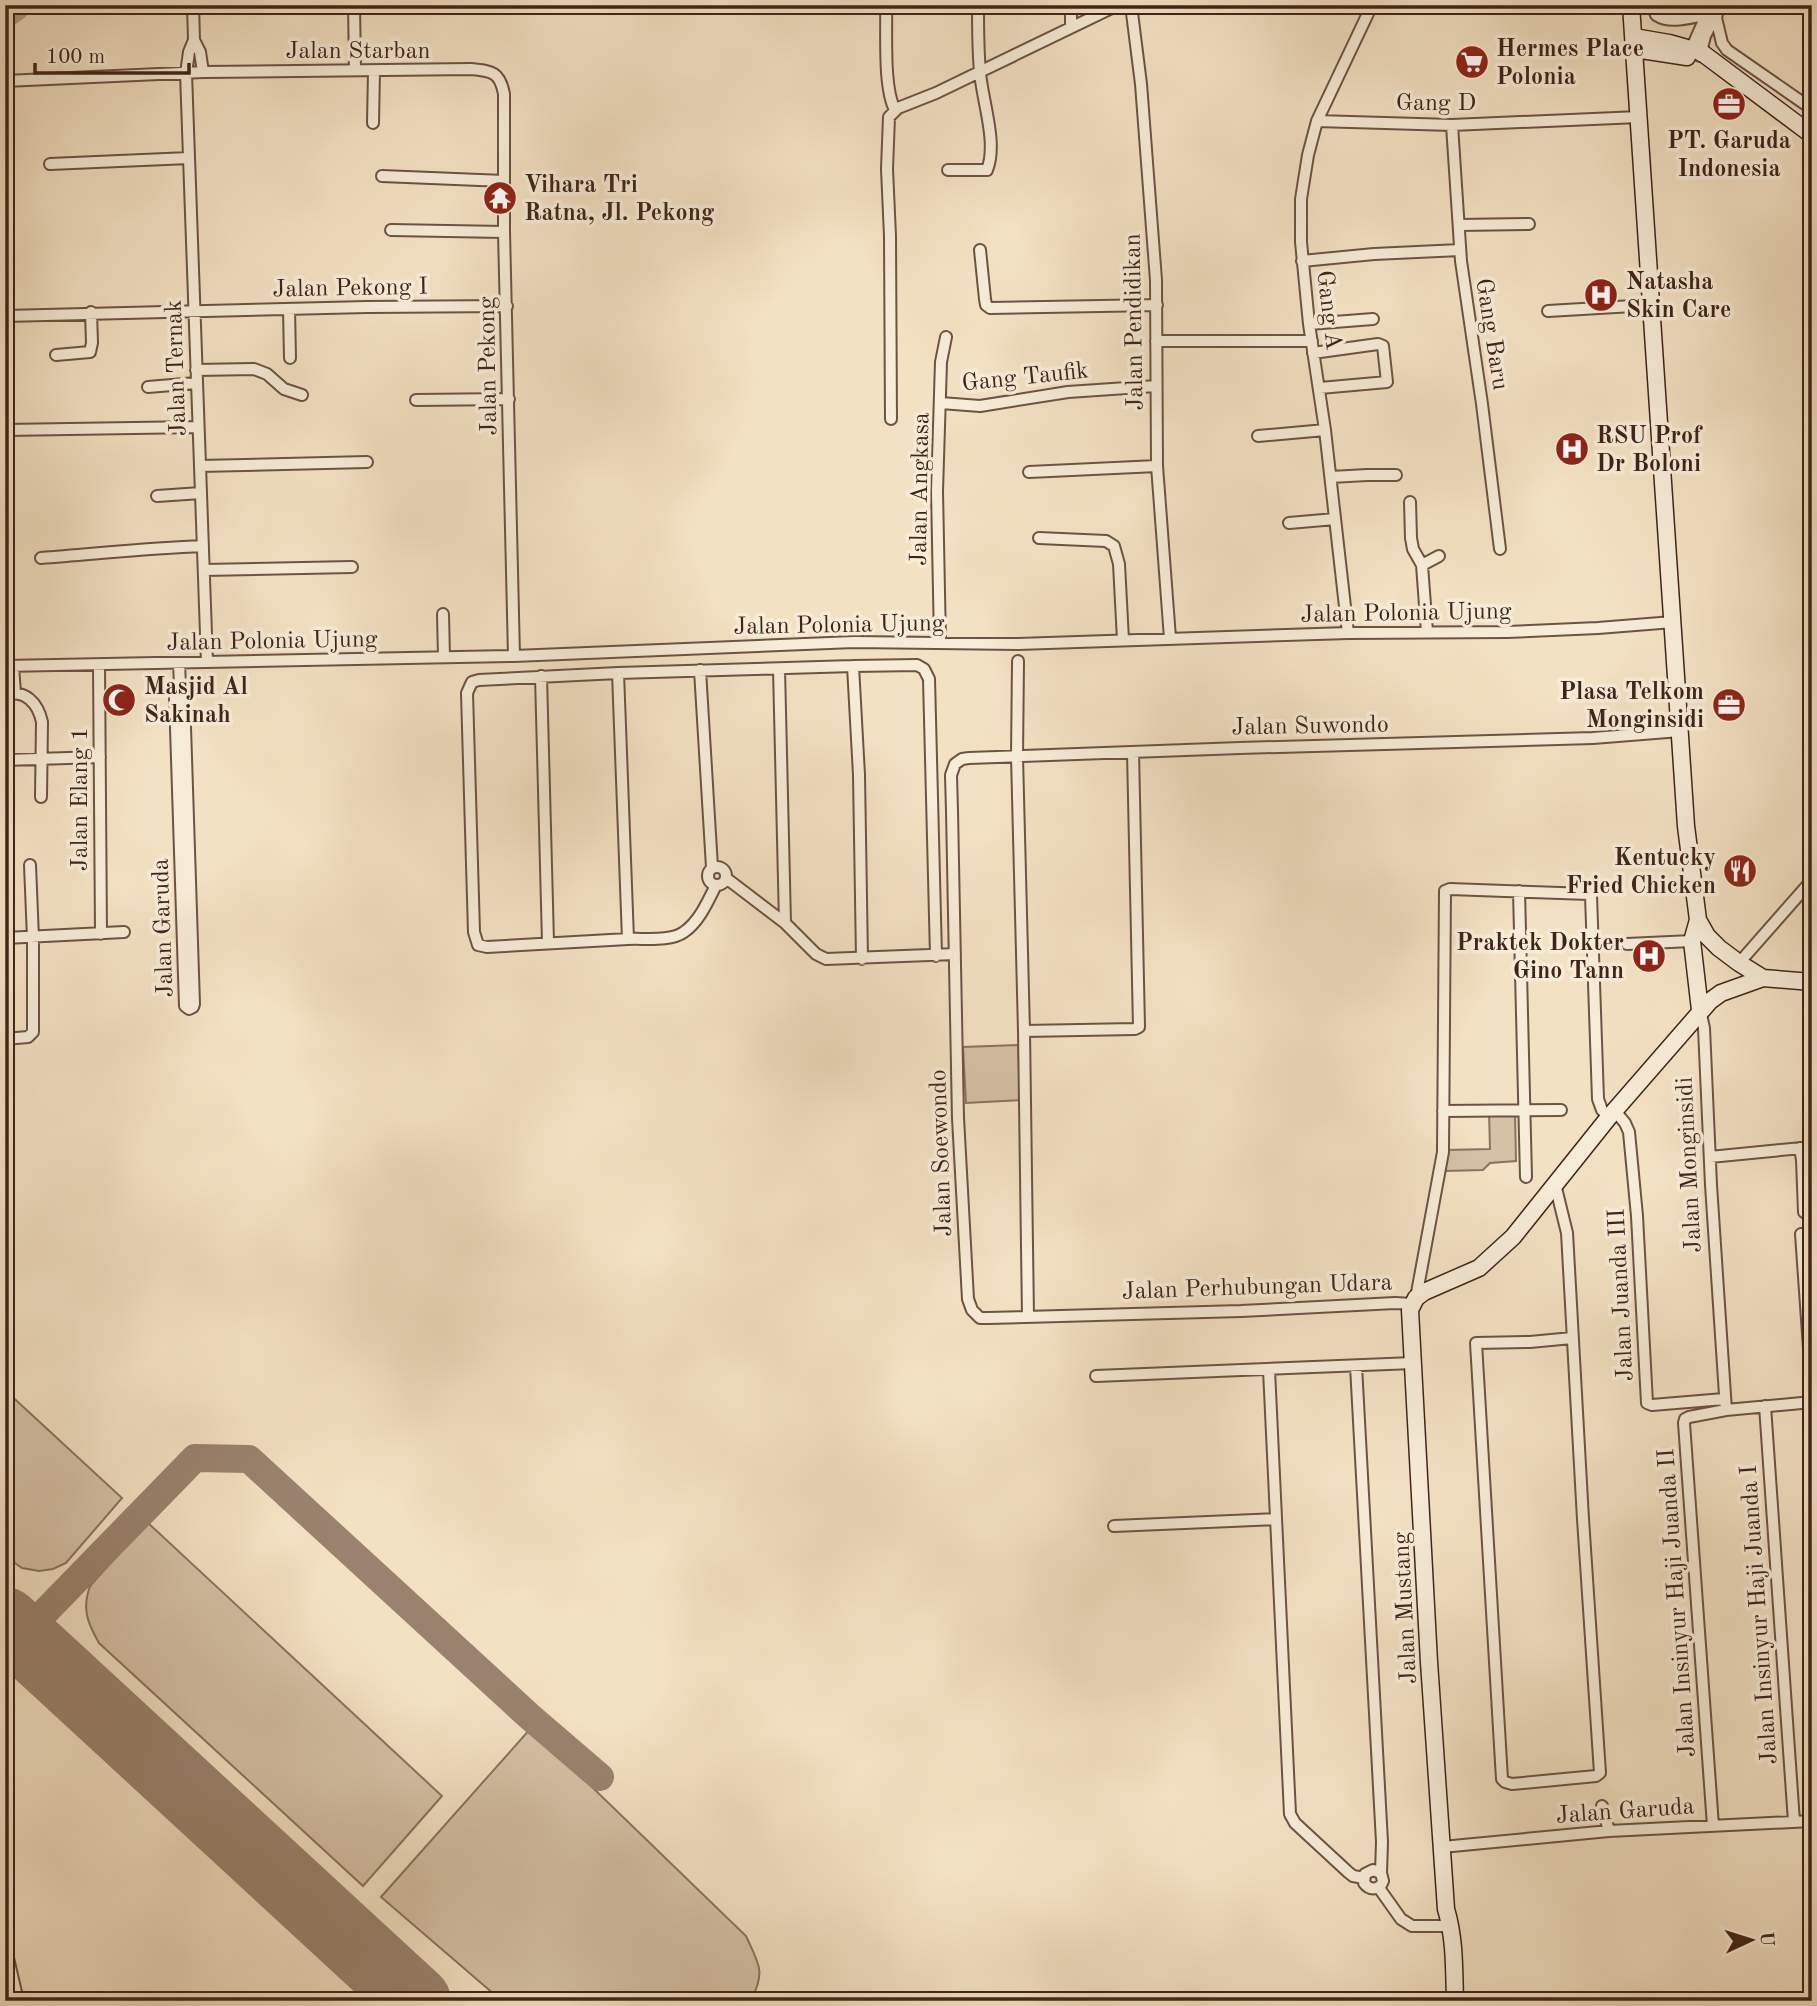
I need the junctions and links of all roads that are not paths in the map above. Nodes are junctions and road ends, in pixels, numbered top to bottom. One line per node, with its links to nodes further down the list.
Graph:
1 (193, 5): 13 (street)
2 (354, 5): 16 (street)
3 (886, 5): 24 (street)
4 (978, 5): 19 (street)
5 (1071, 5): 12 (street)
6 (1118, 5): 12 (street)
7 (1131, 5): 42 (street, Jalan Pendidikan)
8 (1372, 5): 26 (street, Gang A)
9 (1631, 5): 14 (main road, Jalan Monginsidi)
10 (1652, 5): 11 (street)
11 (1711, 14): 15 (street); 23 (street)
12 (1072, 27): 19 (street)
13 (194, 40): 18 (street); 20 (street, Jalan Ternak)
14 (1634, 43): 15 (main road); 25 (main road, Jalan Monginsidi)
15 (1698, 56): 29 (main road)
16 (355, 70): 17 (street, Jalan Starban); 18 (street, Jalan Starban)
17 (374, 71): 21 (street, Jalan Starban); 27 (street)
18 (203, 72): 20 (street, Jalan Starban)
19 (980, 72): 24 (street); 32 (street)
20 (186, 73): 22 (street, Jalan Starban); 30 (street, Jalan Ternak)
21 (498, 77): 34 (street, Jalan Pekong)
22 (5, 81)
23 (1812, 109)
24 (895, 110): 67 (street)
25 (1639, 117): 28 (street, Gang D); 43 (main road, Jalan Monginsidi)
26 (1317, 121): 28 (street, Gang D); 41 (street, Gang A)
27 (373, 123)
28 (1452, 125): 36 (street, Gang Baru)
29 (1812, 135)
30 (189, 158): 31 (street); 46 (street, Jalan Ternak)
31 (50, 164)
32 (948, 170)
33 (382, 176): 34 (street)
34 (504, 181): 38 (street, Jalan Pekong)
35 (1529, 224): 36 (street)
36 (1459, 225): 40 (street, Gang Baru)
37 (391, 230): 38 (street)
38 (504, 232): 44 (street, Jalan Pekong)
39 (980, 250): 42 (street)
40 (1460, 250): 41 (street); 85 (street, Gang Baru)
41 (1302, 261): 51 (street, Gang A)
42 (1157, 305): 53 (street, Jalan Pendidikan)
43 (1650, 305): 47 (street); 92 (main road, Jalan Monginsidi)
44 (507, 306): 45 (street, Jalan Pekong I); 64 (street, Jalan Pekong)
45 (289, 309): 46 (street, Jalan Pekong I); 57 (street)
46 (194, 311): 48 (street, Jalan Pekong I); 58 (street, Jalan Ternak)
47 (1548, 311)
48 (91, 312): 49 (street, Jalan Pekong I); 56 (street)
49 (5, 316)
50 (1373, 319): 51 (street)
51 (1309, 324): 54 (street, Gang A)
52 (946, 337): 66 (street, Jalan Angkasa)
53 (1156, 341): 54 (street); 60 (street, Jalan Pendidikan)
54 (1312, 341): 55 (street, Gang A)
55 (1313, 353): 62 (street, Gang A); 62 (street)
56 (56, 355)
57 (290, 358)
58 (196, 370): 59 (street, Jalan Ternak); 63 (street)
59 (196, 383): 61 (street); 68 (street, Jalan Ternak)
60 (1156, 386): 66 (street, Gang Taufik); 74 (street, Jalan Pendidikan)
61 (148, 387)
62 (1320, 388): 70 (street, Gang A)
63 (302, 395)
64 (509, 399): 65 (street); 98 (street, Jalan Pekong)
65 (416, 400)
66 (941, 403): 97 (street, Jalan Angkasa)
67 (891, 419)
68 (198, 427): 69 (street); 73 (street, Jalan Ternak)
69 (5, 430)
70 (1325, 430): 71 (street); 77 (street, Gang A)
71 (1258, 436)
72 (367, 462): 73 (street)
73 (200, 466): 78 (street, Jalan Ternak)
74 (1157, 467): 75 (street); 95 (street, Jalan Pendidikan)
75 (1029, 472)
76 (1396, 475): 77 (street)
77 (1331, 477): 81 (street, Gang A)
78 (201, 493): 79 (street); 84 (street, Jalan Ternak)
79 (156, 496)
80 (1410, 502): 88 (street)
81 (1335, 519): 82 (street); 94 (street, Gang A)
82 (1289, 523)
83 (1039, 538): 96 (street)
84 (203, 546): 87 (street); 90 (street, Jalan Ternak)
85 (1500, 549)
86 (1439, 556): 88 (street)
87 (41, 558)
88 (1422, 565): 93 (street)
89 (352, 568): 90 (street)
90 (204, 570): 101 (street, Jalan Ternak)
91 (443, 614): 99 (street)
92 (1673, 622): 93 (street, Jalan Polonia Ujung); 111 (main road, Jalan Monginsidi)
93 (1427, 632): 94 (street, Jalan Polonia Ujung)
94 (1348, 633): 95 (street, Jalan Polonia Ujung)
95 (1170, 638): 96 (street, Jalan Polonia Ujung)
96 (1123, 640): 97 (street, Jalan Polonia Ujung)
97 (940, 642): 98 (street, Jalan Polonia Ujung)
98 (514, 656): 99 (street, Jalan Polonia Ujung)
99 (444, 657): 101 (street, Jalan Polonia Ujung)
100 (1018, 661): 114 (street)
101 (207, 662): 102 (street, Jalan Polonia Ujung)
102 (179, 663): 103 (street, Jalan Polonia Ujung); 127 (street, Jalan Garuda)
103 (99, 665): 104 (street, Jalan Polonia Ujung); 113 (street, Jalan Elang 1)
104 (9, 666): 110 (street)
105 (853, 666): 106 (street); 137 (street); 138 (street)
106 (779, 669): 107 (street); 126 (street)
107 (700, 670): 108 (street); 120 (street)
108 (618, 673): 109 (street); 132 (street)
109 (541, 676): 134 (street); 134 (street)
110 (10, 694): 115 (street)
111 (1680, 731): 112 (street, Jalan Suwondo); 125 (main road, Jalan Monginsidi)
112 (1133, 752): 114 (street, Jalan Suwondo); 143 (street)
113 (100, 757): 115 (street); 129 (street, Jalan Elang 1)
114 (1017, 757): 117 (street, Jalan Suwondo); 143 (street)
115 (41, 758): 116 (street); 118 (street)
116 (5, 760)
117 (951, 775): 136 (street, Jalan Soewondo)
118 (41, 797)
119 (30, 865): 131 (street)
120 (712, 867): 121 (street); 123 (street)
121 (726, 878): 123 (street); 126 (street)
122 (1812, 880): 139 (street)
123 (716, 885): 132 (street)
124 (1519, 891): 145 (street); 147 (street); 148 (street)
125 (1698, 920): 133 (main road, Jalan Monginsidi); 139 (main road, Jalan Monginsidi)
126 (785, 923): 138 (street)
127 (187, 929): 127 (street, Jalan Garuda)
128 (124, 932): 129 (street)
129 (101, 934): 131 (street)
130 (5, 938): 131 (street)
131 (33, 938): 144 (street)
132 (628, 939): 134 (street)
133 (1692, 941): 135 (street); 142 (main road, Jalan Monginsidi)
134 (548, 942)
135 (1627, 944)
136 (955, 954): 137 (street); 157 (street, Jalan Soewondo)
137 (936, 956): 138 (street)
138 (862, 959)
139 (1739, 963): 140 (main road, Jalan Monginsidi)
140 (1763, 978): 141 (main road, Jalan Monginsidi); 142 (main road, Jalan Perhubungan Udara)
141 (1812, 982)
142 (1700, 1010): 148 (main road, Jalan Perhubungan Udara); 150 (street, Jalan Monginsidi)
143 (1024, 1031): 156 (street)
144 (5, 1039)
145 (1525, 1109): 146 (street); 147 (street); 151 (street)
146 (1561, 1110)
147 (1443, 1111): 155 (street)
148 (1612, 1114): 152 (main road, Jalan Perhubungan Udara); 165 (street, Jalan Juanda III)
149 (1806, 1147): 150 (street); 153 (street)
150 (1710, 1157): 165 (street, Jalan Monginsidi)
151 (1526, 1177)
152 (1555, 1184): 155 (main road, Jalan Perhubungan Udara); 158 (street)
153 (1804, 1212)
154 (1801, 1234): 163 (street)
155 (1414, 1301): 156 (street, Jalan Perhubungan Udara); 159 (main road, Jalan Mustang)
156 (1028, 1317): 157 (street, Jalan Perhubungan Udara)
157 (980, 1318)
158 (1572, 1338): 158 (street)
159 (1413, 1363): 160 (street); 174 (main road, Jalan Mustang)
160 (1356, 1366): 161 (street); 175 (street)
161 (1269, 1370): 162 (street); 167 (street)
162 (1096, 1377)
163 (1811, 1384)
164 (1812, 1402): 166 (street)
165 (1725, 1405): 166 (street); 172 (street, Jalan Insinyur Haji Juanda II)
166 (1765, 1406): 171 (street, Jalan Insinyur Haji Juanda I)
167 (1276, 1519): 168 (street); 176 (street)
168 (1114, 1526)
169 (1602, 1806): 173 (street)
170 (1812, 1821): 171 (street, Jalan Garuda)
171 (1794, 1822): 172 (street, Jalan Garuda)
172 (1713, 1826): 173 (street, Jalan Garuda)
173 (1609, 1831): 174 (street, Jalan Garuda)
174 (1442, 1847): 178 (main road, Jalan Mustang)
175 (1381, 1872): 176 (street); 177 (street)
176 (1364, 1878): 177 (street)
177 (1379, 1888): 178 (street)
178 (1448, 1926): 182 (main road, Jalan Mustang); 183 (main road, Jalan Mustang)
179 (5, 1945): 180 (street)
180 (9, 1982): 181 (street)
181 (18, 2001)
182 (1446, 2001)
183 (1455, 2001)

